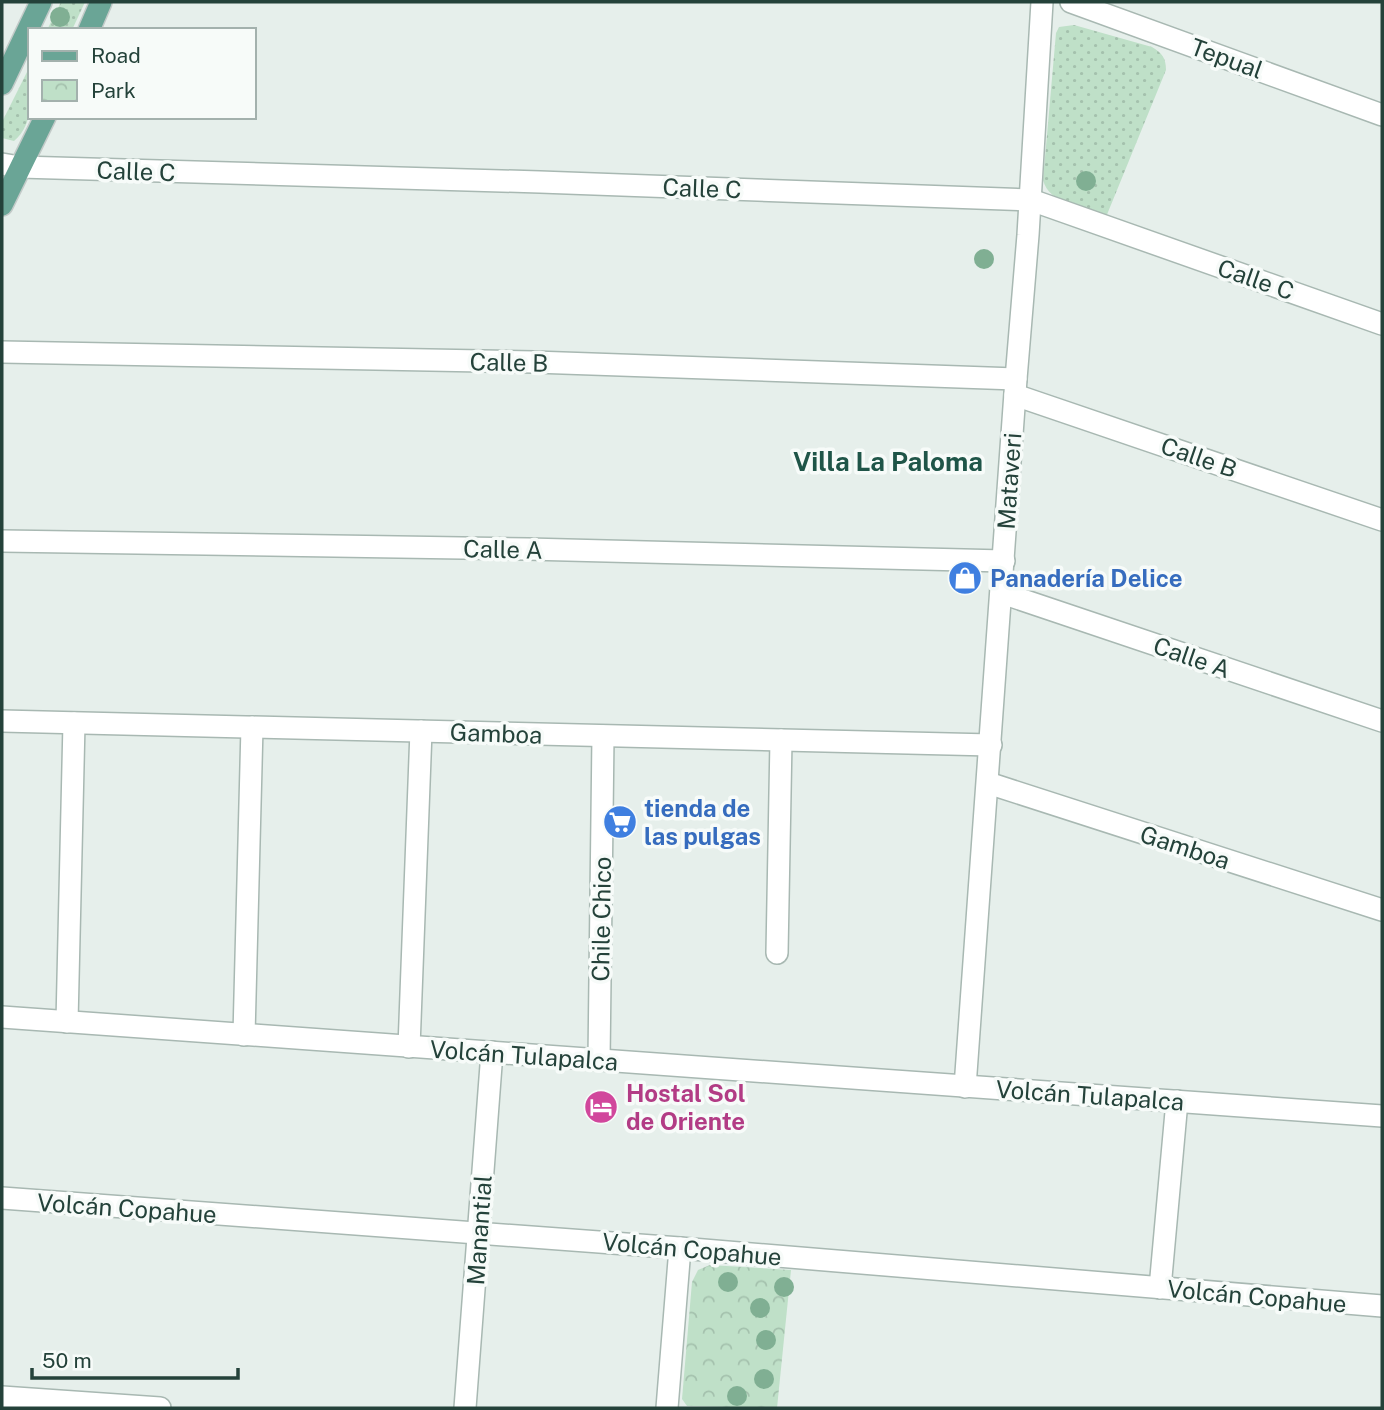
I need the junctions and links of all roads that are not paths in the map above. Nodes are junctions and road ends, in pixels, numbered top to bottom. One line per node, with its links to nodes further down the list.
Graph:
1 (41, 2): 5 (main road)
2 (101, 2): 6 (main road)
3 (1042, 2): 12 (street, Mataveri)
4 (1071, 2): 9 (street, Tepual)
5 (29, 28)
6 (90, 28)
7 (28, 29): 8 (main road)
8 (2, 84)
9 (1382, 115)
10 (44, 119): 11 (main road)
11 (11, 165): 12 (street, Calle C); 13 (main road)
12 (1031, 200): 14 (street, Calle C); 16 (street, Mataveri)
13 (2, 205)
14 (1382, 324)
15 (2, 352): 16 (street, Calle B)
16 (1015, 387): 17 (street, Calle B); 19 (street, Mataveri)
17 (1382, 520)
18 (2, 541): 19 (street, Calle A)
19 (1004, 561): 20 (street, Mataveri)
20 (1002, 593): 22 (street, Calle A); 28 (street, Mataveri)
21 (2, 721): 23 (street, Gamboa)
22 (1382, 721)
23 (74, 723): 24 (street, Gamboa); 33 (street)
24 (252, 727): 25 (street, Gamboa); 34 (street)
25 (421, 730): 26 (street, Gamboa); 35 (street)
26 (603, 736): 27 (street, Gamboa); 37 (street, Chile Chico)
27 (781, 740): 28 (street, Gamboa); 31 (street)
28 (990, 745): 29 (street, Mataveri)
29 (988, 783): 30 (street, Gamboa); 38 (street, Mataveri)
30 (1382, 911)
31 (777, 953)
32 (2, 1017): 33 (street, Volcán Tulapalca)
33 (67, 1022): 34 (street, Volcán Tulapalca)
34 (244, 1035): 35 (street, Volcán Tulapalca)
35 (410, 1047): 36 (street, Volcán Tulapalca)
36 (492, 1052): 37 (street, Volcán Tulapalca); 42 (street, Manantial)
37 (599, 1060): 38 (street, Volcán Tulapalca)
38 (965, 1087): 39 (street, Volcán Tulapalca)
39 (1177, 1101): 40 (street, Volcán Tulapalca); 44 (street)
40 (1382, 1116)
41 (2, 1198): 42 (street, Volcán Copahue)
42 (479, 1233): 43 (street, Volcán Copahue); 48 (street, Manantial)
43 (680, 1248): 44 (street, Volcán Copahue); 49 (street)
44 (1160, 1288): 45 (street, Volcán Copahue)
45 (1382, 1306)
46 (2, 1397): 47 (street)
47 (160, 1408)
48 (465, 1408)
49 (667, 1408)

